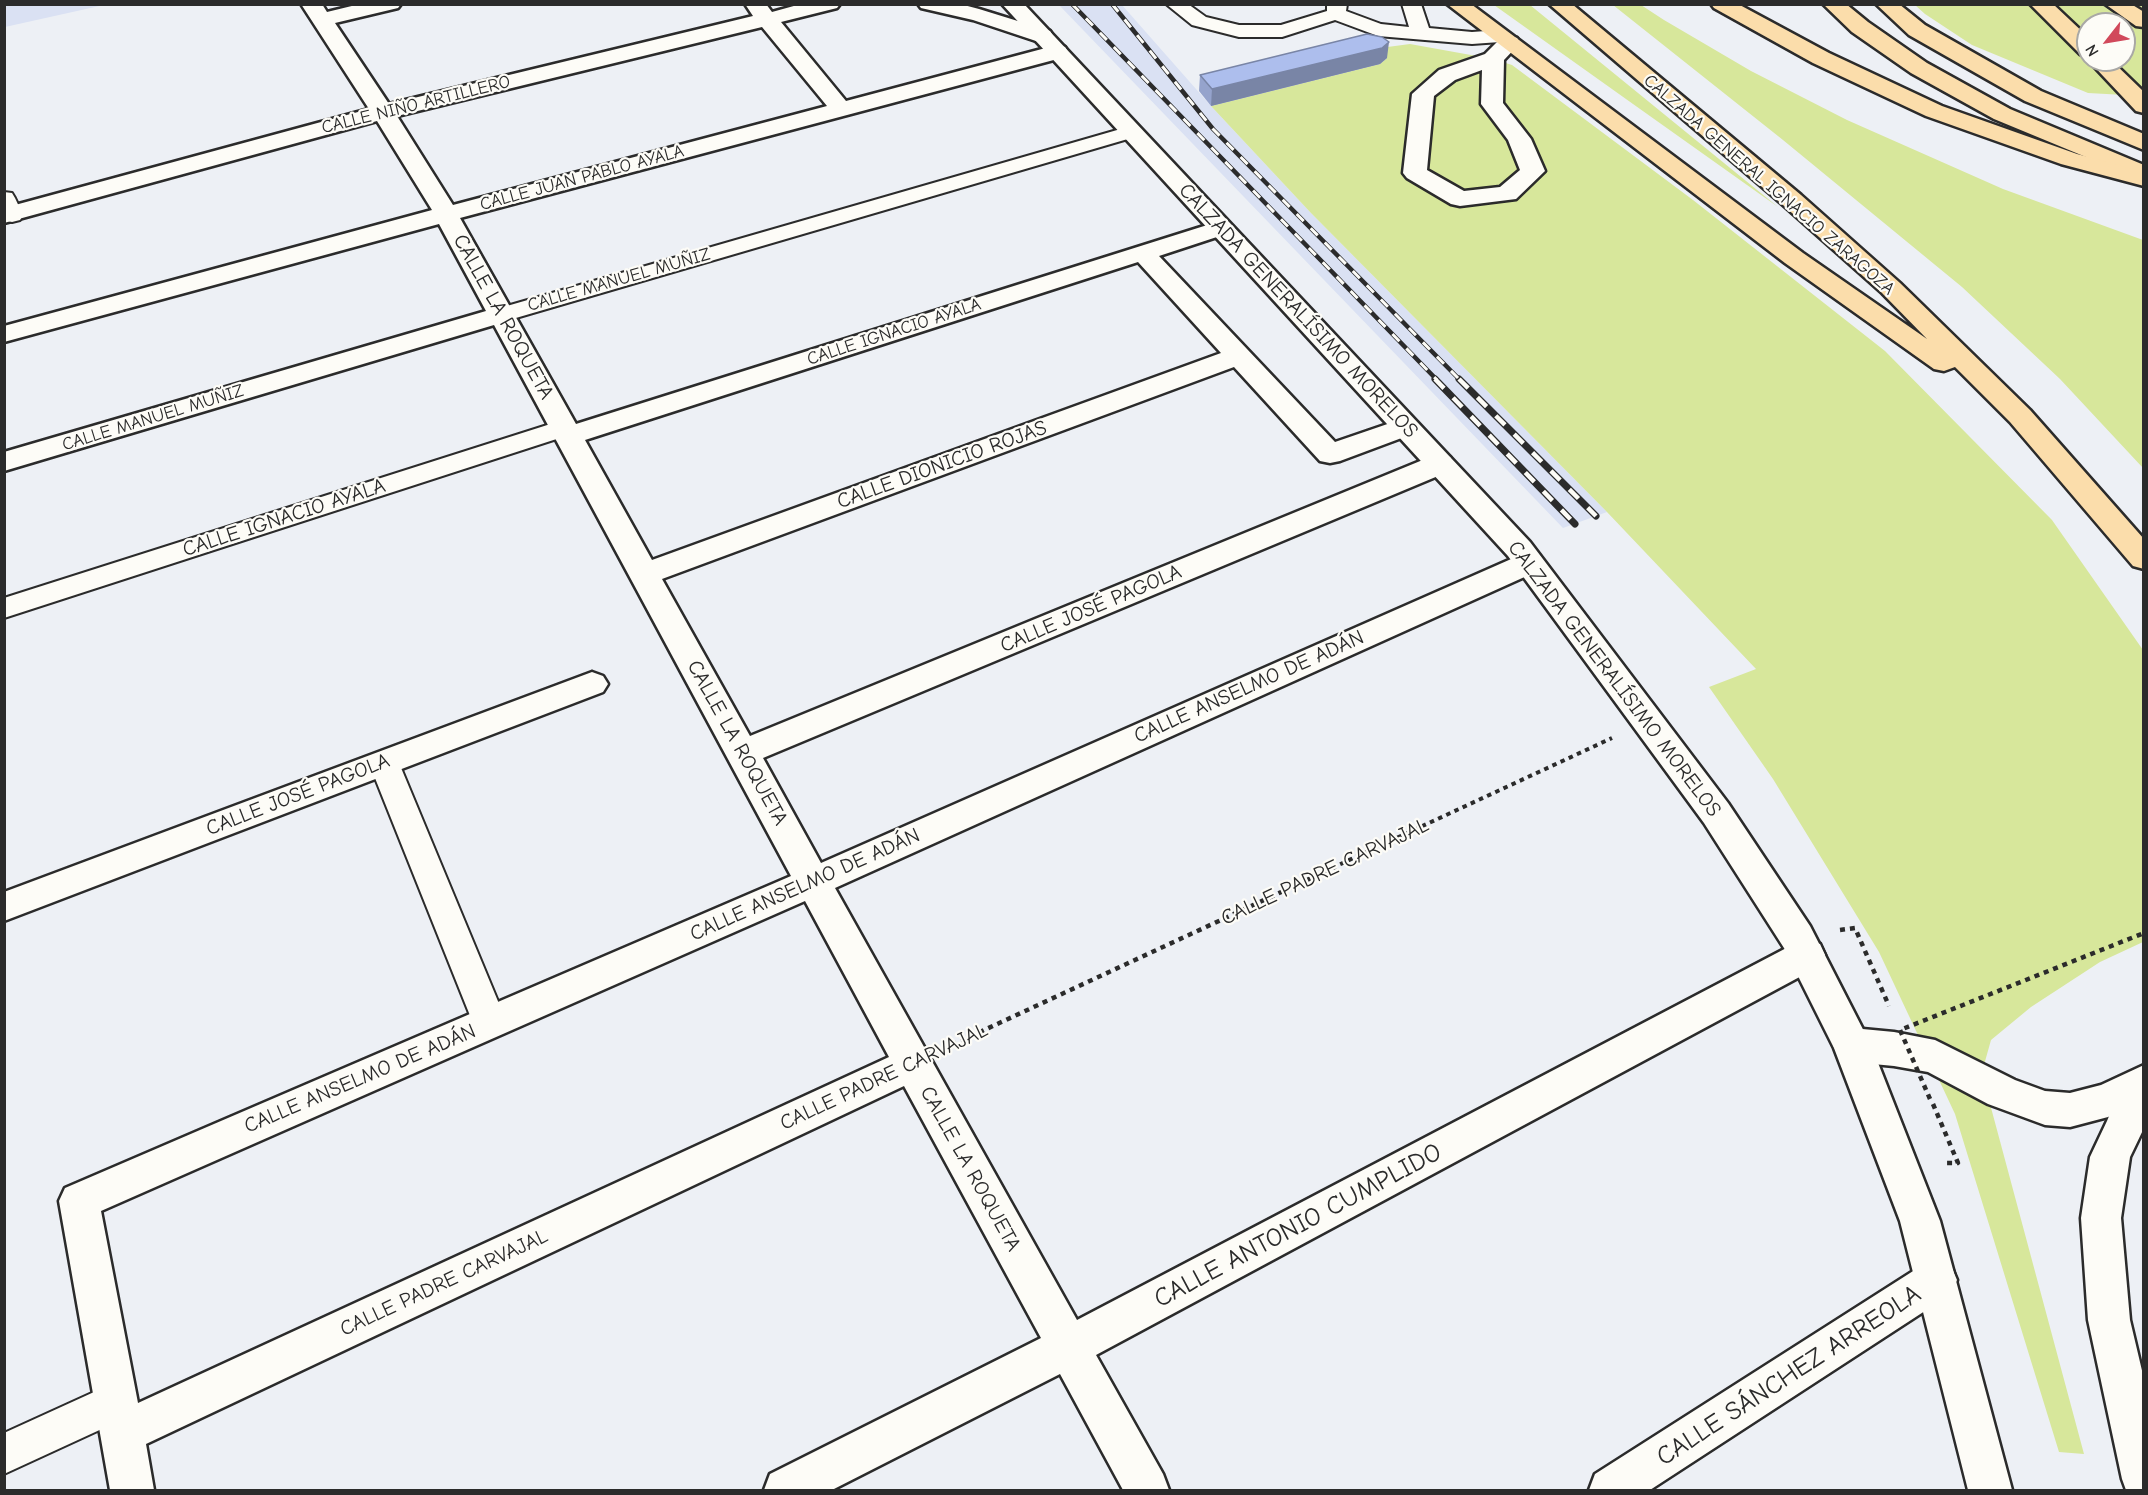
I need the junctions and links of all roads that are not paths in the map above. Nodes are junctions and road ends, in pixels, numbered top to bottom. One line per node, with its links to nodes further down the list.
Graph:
1 (390, 4): 15 (street)
2 (830, 4): 16 (street, CALLE NIÑO ARTILLERO)
3 (928, 4): 20 (street)
4 (1012, 4): 20 (street, CALZADA GENERALÍSIMO MORELOS)
5 (1175, 4): 14 (lane)
6 (1411, 4): 18 (lane)
7 (1457, 4): 21 (main road)
8 (1558, 4): 37 (main road, CALZADA GENERAL IGNACIO ZARAGOZA)
9 (1721, 4): 29 (main road)
10 (1833, 4): 28 (main road)
11 (1886, 4): 27 (main road)
12 (2040, 4): 19 (main road)
13 (2115, 4): 17 (main road)
14 (1337, 9): 18 (lane)
15 (316, 12): 25 (street, CALLE LA ROQUETA)
16 (761, 12): 24 (street); 25 (street, CALLE NIÑO ARTILLERO)
17 (2144, 21)
18 (1421, 33): 21 (lane)
19 (2076, 38)
20 (1049, 44): 24 (street, CALLE JUAN PABLO AYALA); 26 (street, CALZADA GENERALÍSIMO MORELOS)
21 (1500, 46): 21 (street); 37 (main road)
22 (2111, 72): 23 (main road)
23 (2144, 106)
24 (842, 110): 31 (street, CALLE JUAN PABLO AYALA)
25 (383, 112): 30 (street, CALLE NIÑO ARTILLERO); 31 (street, CALLE LA ROQUETA)
26 (1131, 132): 32 (street, CALZADA GENERALÍSIMO MORELOS); 34 (lane, CALLE MANUEL MUÑIZ)
27 (2144, 143)
28 (2144, 174)
29 (2144, 179)
30 (7, 210)
31 (446, 214): 34 (street, CALLE LA ROQUETA); 35 (street, CALLE JUAN PABLO AYALA)
32 (1220, 228): 33 (street, CALLE IGNACIO AYALA); 38 (street, CALZADA GENERALÍSIMO MORELOS)
33 (1143, 253): 36 (street); 39 (street, CALLE IGNACIO AYALA)
34 (501, 315): 39 (street, CALLE LA ROQUETA); 40 (street, CALLE MANUEL MUÑIZ)
35 (4, 334)
36 (1239, 356): 38 (street); 44 (street, CALLE DIONICIO ROJAS)
37 (2020, 416): 42 (main road, CALZADA GENERAL IGNACIO ZARAGOZA)
38 (1405, 427): 41 (street, CALZADA GENERALÍSIMO MORELOS)
39 (566, 432): 44 (street, CALLE LA ROQUETA); 45 (lane, CALLE IGNACIO AYALA)
40 (4, 462)
41 (1440, 464): 43 (street, CALZADA GENERALÍSIMO MORELOS); 47 (street, CALLE JOSÉ PAGOLA)
42 (2144, 558)
43 (1529, 563): 49 (street, CALLE ANSELMO DE ADÁN); 51 (street, CALZADA GENERALÍSIMO MORELOS)
44 (644, 574): 47 (street, CALLE LA ROQUETA)
45 (4, 608)
46 (592, 684): 48 (street, CALLE JOSÉ PAGOLA)
47 (742, 753): 49 (street, CALLE LA ROQUETA)
48 (384, 763): 50 (street, CALLE JOSÉ PAGOLA); 52 (lane)
49 (813, 882): 52 (street, CALLE ANSELMO DE ADÁN); 54 (street, CALLE LA ROQUETA)
50 (4, 907)
51 (1807, 955): 53 (street, CALZADA GENERALÍSIMO MORELOS); 58 (street, CALLE ANTONIO CUMPLIDO)
52 (490, 1023): 59 (street, CALLE ANSELMO DE ADÁN)
53 (1852, 1045): 55 (street); 57 (street, CALZADA GENERALÍSIMO MORELOS)
54 (912, 1064): 58 (street, CALLE LA ROQUETA); 59 (street, CALLE PADRE CARVAJAL)
55 (2144, 1082)
56 (2144, 1097): 61 (street)
57 (1936, 1280): 65 (street, CALLE SÁNCHEZ ARREOLA); 66 (street, CALZADA GENERALÍSIMO MORELOS)
58 (1068, 1347): 63 (street, CALLE ANTONIO CUMPLIDO); 64 (street, CALLE LA ROQUETA)
59 (118, 1418): 60 (lane, CALLE PADRE CARVAJAL); 62 (street)
60 (4, 1454)
61 (2144, 1479)
62 (132, 1491)
63 (786, 1491)
64 (1147, 1491)
65 (1611, 1491)
66 (1990, 1491)

